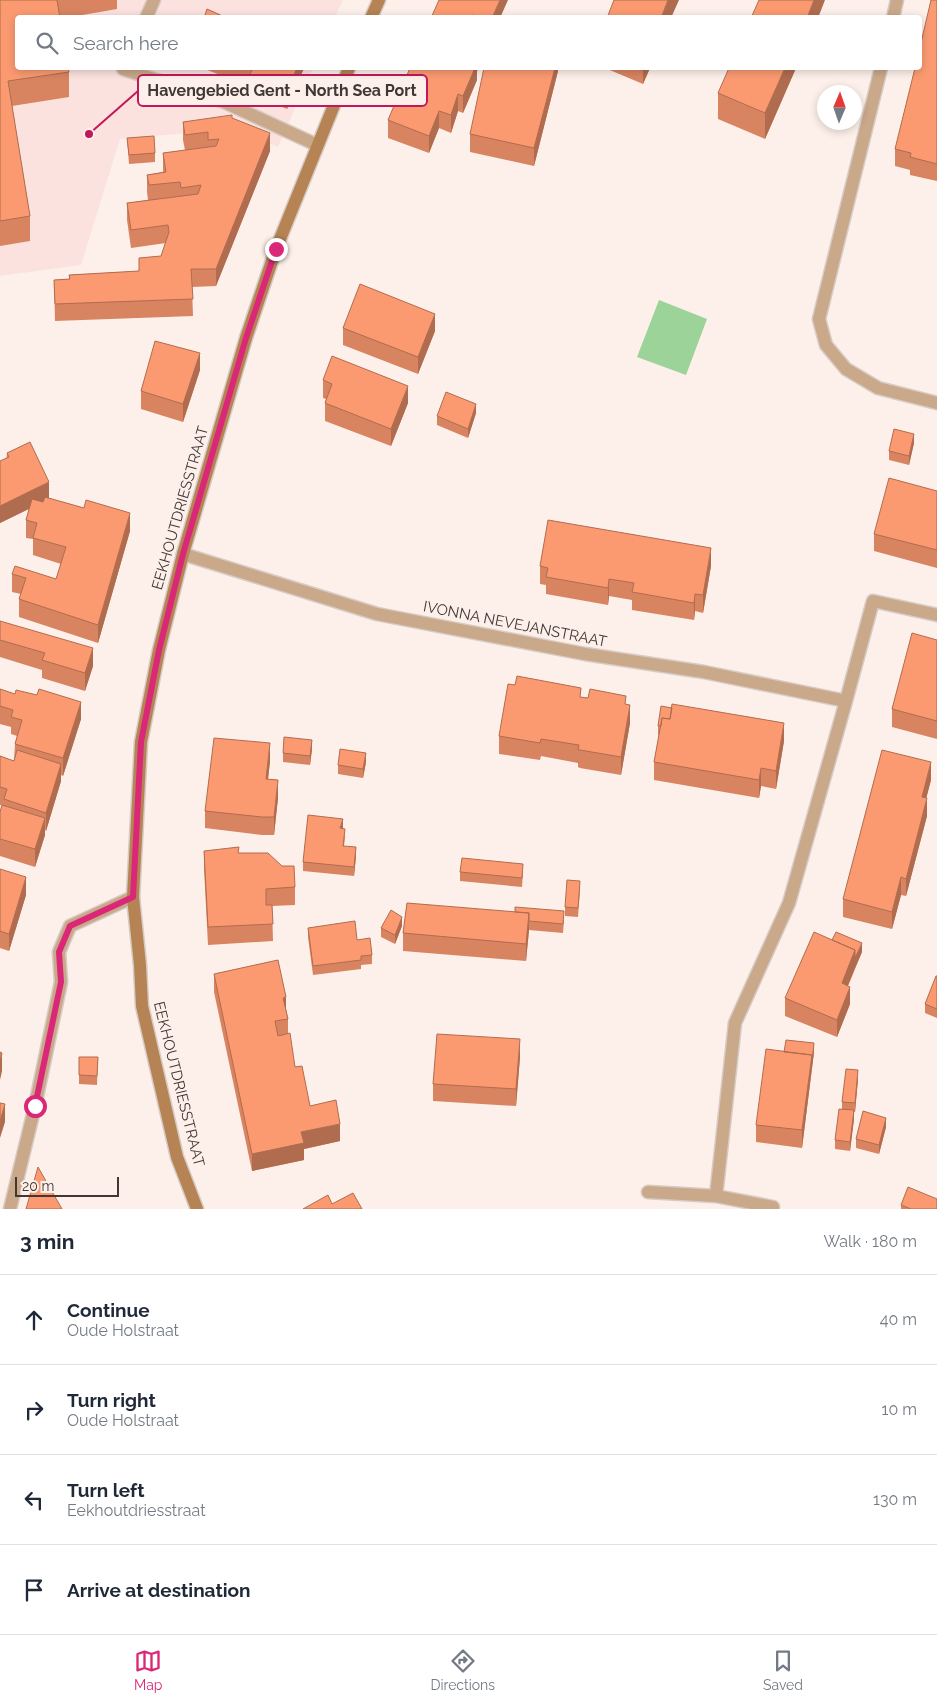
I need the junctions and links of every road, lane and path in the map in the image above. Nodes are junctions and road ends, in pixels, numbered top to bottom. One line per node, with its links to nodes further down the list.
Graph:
1 (154, 0): 4 (street)
2 (379, 0): 5 (street)
3 (897, 0): 6 (street)
4 (147, 15)
5 (372, 15)
6 (894, 15)
7 (126, 70): 10 (street)
8 (348, 70): 10 (street, EEKHOUTDRIESSTRAAT)
9 (881, 70): 11 (street)
10 (317, 145): 12 (street, EEKHOUTDRIESSTRAAT)
11 (937, 403)
12 (183, 554): 14 (street, IVONNA NEVEJANSTRAAT); 15 (street, EEKHOUTDRIESSTRAAT)
13 (937, 615): 14 (street)
14 (846, 701): 17 (street)
15 (133, 897): 19 (street); 20 (street, EEKHOUTDRIESSTRAAT)
16 (648, 1192): 17 (street)
17 (716, 1196): 18 (street)
18 (773, 1207)
19 (10, 1209)
20 (197, 1209)

